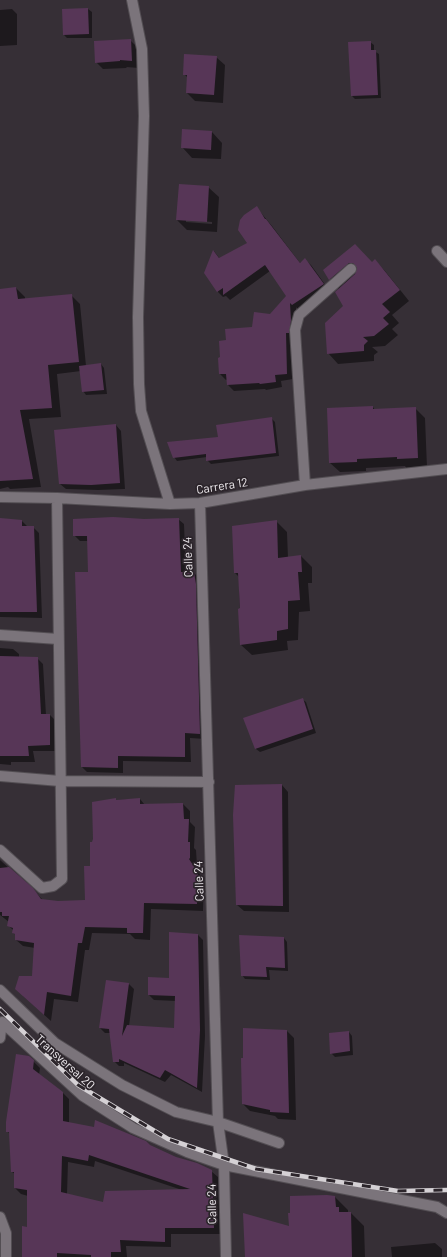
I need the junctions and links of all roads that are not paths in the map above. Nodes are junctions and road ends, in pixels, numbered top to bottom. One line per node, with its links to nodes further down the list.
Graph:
1 (132, 0): 10 (street)
2 (437, 251): 3 (street)
3 (447, 262)
4 (351, 268): 6 (street)
5 (447, 469): 6 (street, Carrera 12)
6 (305, 485): 9 (street, Carrera 12)
7 (0, 497): 8 (street, Carrera 12)
8 (57, 498): 10 (street, Carrera 12); 12 (street)
9 (200, 503): 10 (street, Carrera 12); 15 (street, Calle 24)
10 (170, 504)
11 (0, 635): 12 (street)
12 (58, 639): 14 (street)
13 (0, 776): 14 (street)
14 (60, 781): 15 (street); 16 (street)
15 (209, 782): 19 (street, Calle 24)
16 (0, 850)
17 (0, 990): 19 (street, Transversal 20)
18 (0, 1038): 21 (street, Transversal 20)
19 (218, 1122): 20 (street, Transversal 20); 21 (street, Calle 24)
20 (278, 1143)
21 (224, 1165): 22 (street, Transversal 20); 25 (street, Calle 24)
22 (447, 1213)
23 (0, 1216): 24 (street)
24 (6, 1257)
25 (226, 1257)

